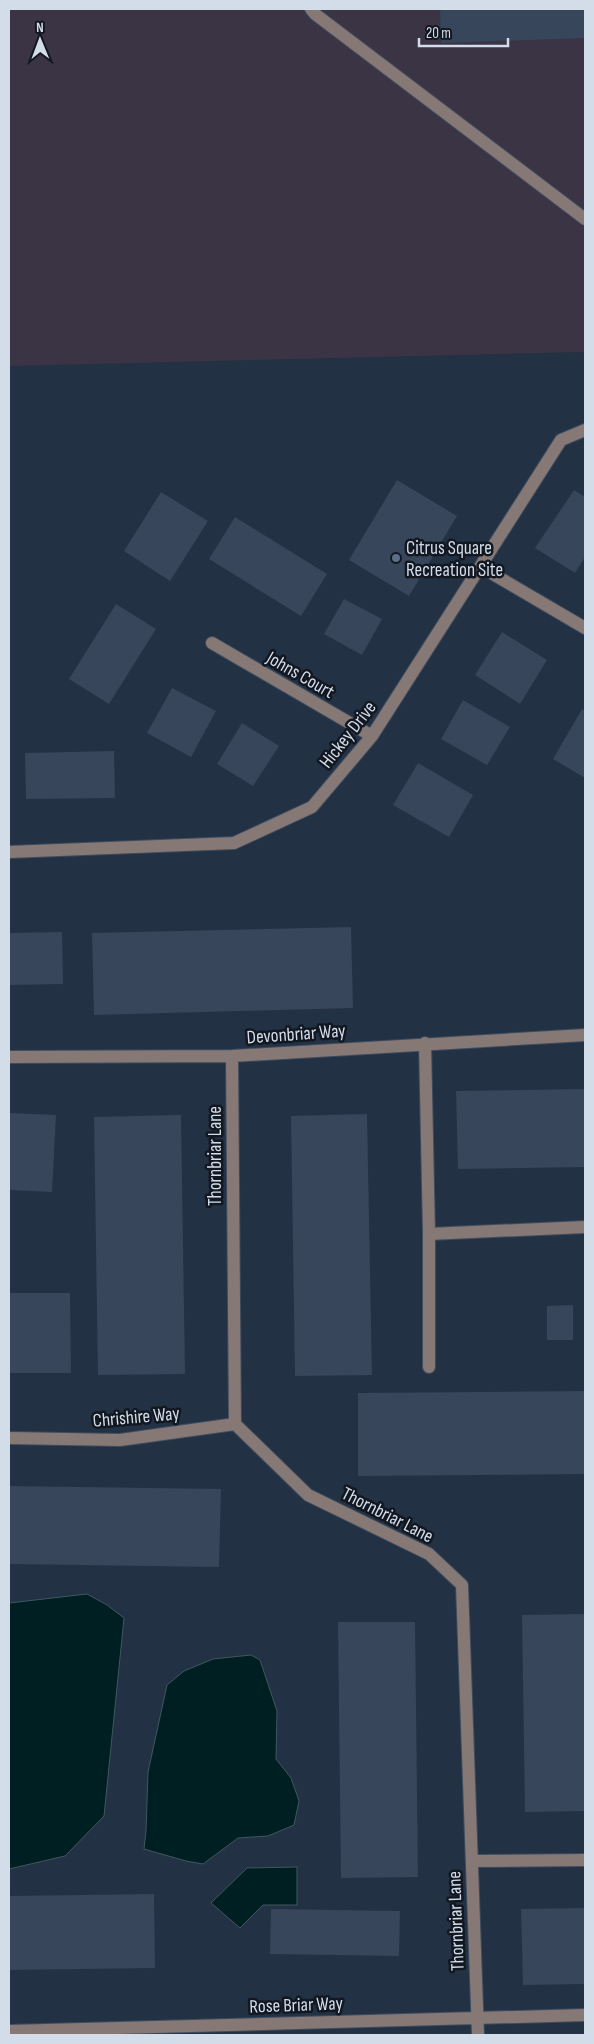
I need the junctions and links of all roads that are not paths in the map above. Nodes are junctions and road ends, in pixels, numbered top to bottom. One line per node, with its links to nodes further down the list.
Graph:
1 (312, 9): 2 (street)
2 (585, 219)
3 (585, 430): 4 (street, Hickey Drive)
4 (481, 567): 5 (street); 7 (street, Hickey Drive)
5 (585, 628)
6 (212, 644): 7 (street, Johns Court)
7 (372, 736): 8 (street, Hickey Drive)
8 (9, 852)
9 (585, 1035): 10 (street, Devonbriar Way)
10 (425, 1043): 11 (street, Devonbriar Way); 14 (street)
11 (232, 1056): 12 (street, Devonbriar Way); 16 (street, Thornbriar Lane)
12 (9, 1057)
13 (585, 1227): 14 (street)
14 (429, 1234): 15 (street)
15 (428, 1367)
16 (235, 1424): 17 (street, Chrishire Way); 19 (street, Thornbriar Lane)
17 (9, 1438)
18 (585, 1860): 19 (street)
19 (472, 1861): 21 (street, Thornbriar Lane)
20 (585, 2015): 21 (street, Rose Briar Way)
21 (477, 2018): 22 (street, Rose Briar Way); 23 (street, Thornbriar Lane)
22 (9, 2031)
23 (478, 2035)

